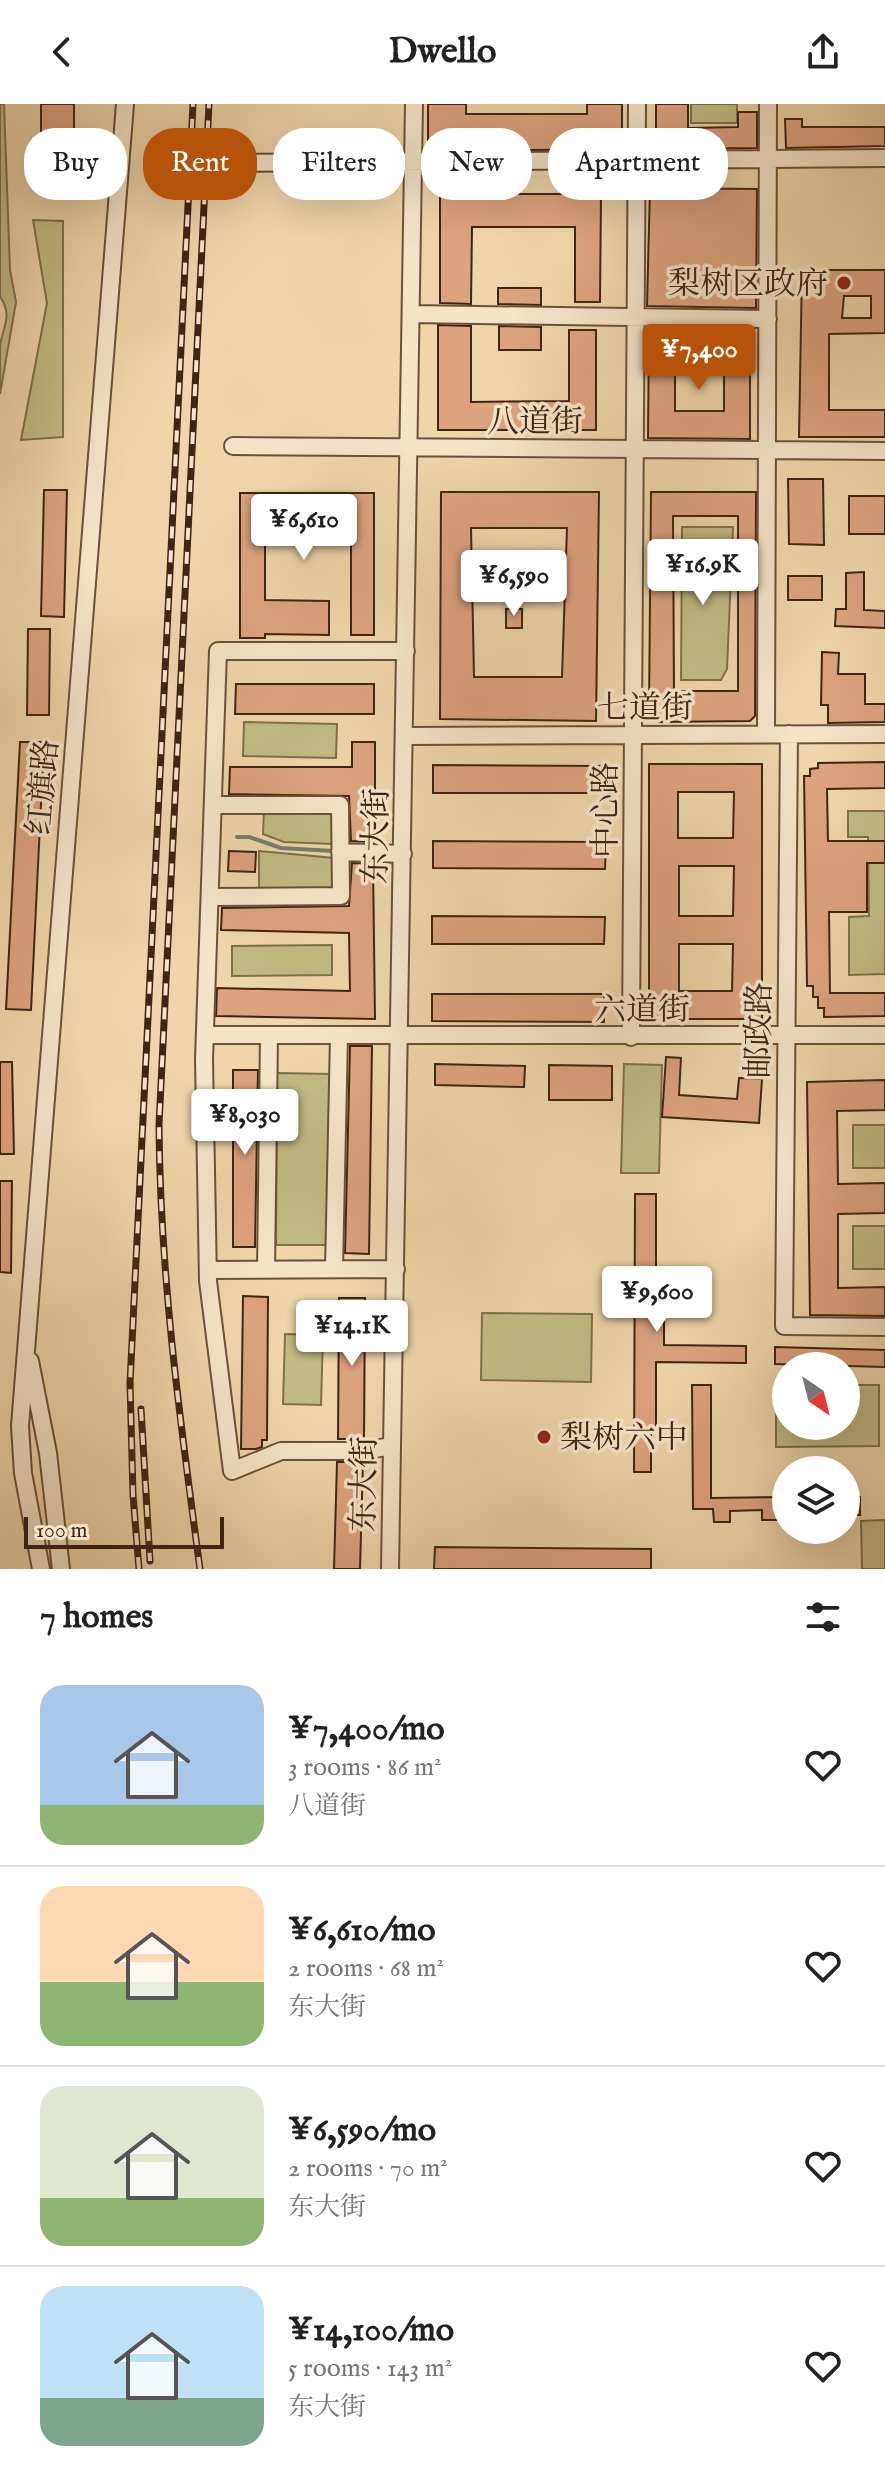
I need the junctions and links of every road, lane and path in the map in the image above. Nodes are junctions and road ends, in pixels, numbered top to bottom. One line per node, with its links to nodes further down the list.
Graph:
1 (125, 104): 43 (street, 红旗路)
2 (414, 104): 10 (street, 东大街)
3 (637, 104): 5 (street, 中心路)
4 (768, 104): 8 (street)
5 (637, 128)
6 (885, 158): 8 (street)
7 (728, 159): 8 (street)
8 (768, 159): 15 (street)
9 (548, 161): 10 (street)
10 (413, 162): 11 (street); 13 (street, 东大街)
11 (257, 163)
12 (636, 200): 14 (street, 中心路)
13 (411, 314): 14 (street); 17 (street, 东大街)
14 (635, 318): 15 (street); 18 (street, 中心路)
15 (768, 319): 19 (street)
16 (233, 446): 17 (street, 八道街)
17 (409, 448): 18 (street, 八道街); 21 (street, 东大街)
18 (635, 449): 19 (street, 八道街); 25 (street, 中心路)
19 (767, 450): 20 (street, 八道街); 22 (street)
20 (885, 451)
21 (406, 651): 26 (street, 东大街); 27 (street)
22 (766, 734): 23 (street, 七道街); 25 (street, 七道街)
23 (789, 734): 24 (street, 七道街); 36 (street, 邮政路)
24 (885, 734)
25 (633, 735): 26 (street, 七道街); 37 (street, 中心路)
26 (405, 736): 29 (street, 东大街)
27 (213, 805): 28 (street); 30 (street)
28 (340, 852): 29 (street); 30 (street)
29 (403, 854): 35 (street, 东大街)
30 (210, 897): 31 (street)
31 (205, 1035): 33 (street, 六道街); 41 (street)
32 (885, 1035): 36 (street, 六道街)
33 (269, 1036): 34 (street, 六道街); 38 (street)
34 (339, 1036): 35 (street, 六道街); 39 (street)
35 (400, 1036): 37 (street, 六道街); 40 (street, 东大街)
36 (786, 1036): 37 (street, 六道街); 42 (street, 邮政路)
37 (631, 1037)
38 (266, 1269): 39 (street); 41 (street)
39 (334, 1269): 40 (street)
40 (396, 1269): 44 (street, 东大街)
41 (208, 1270): 44 (street)
42 (885, 1327)
43 (26, 1342): 45 (street, 红旗路); 46 (street)
44 (392, 1446): 47 (street, 东大街)
45 (41, 1569)
46 (61, 1569)
47 (390, 1569)

